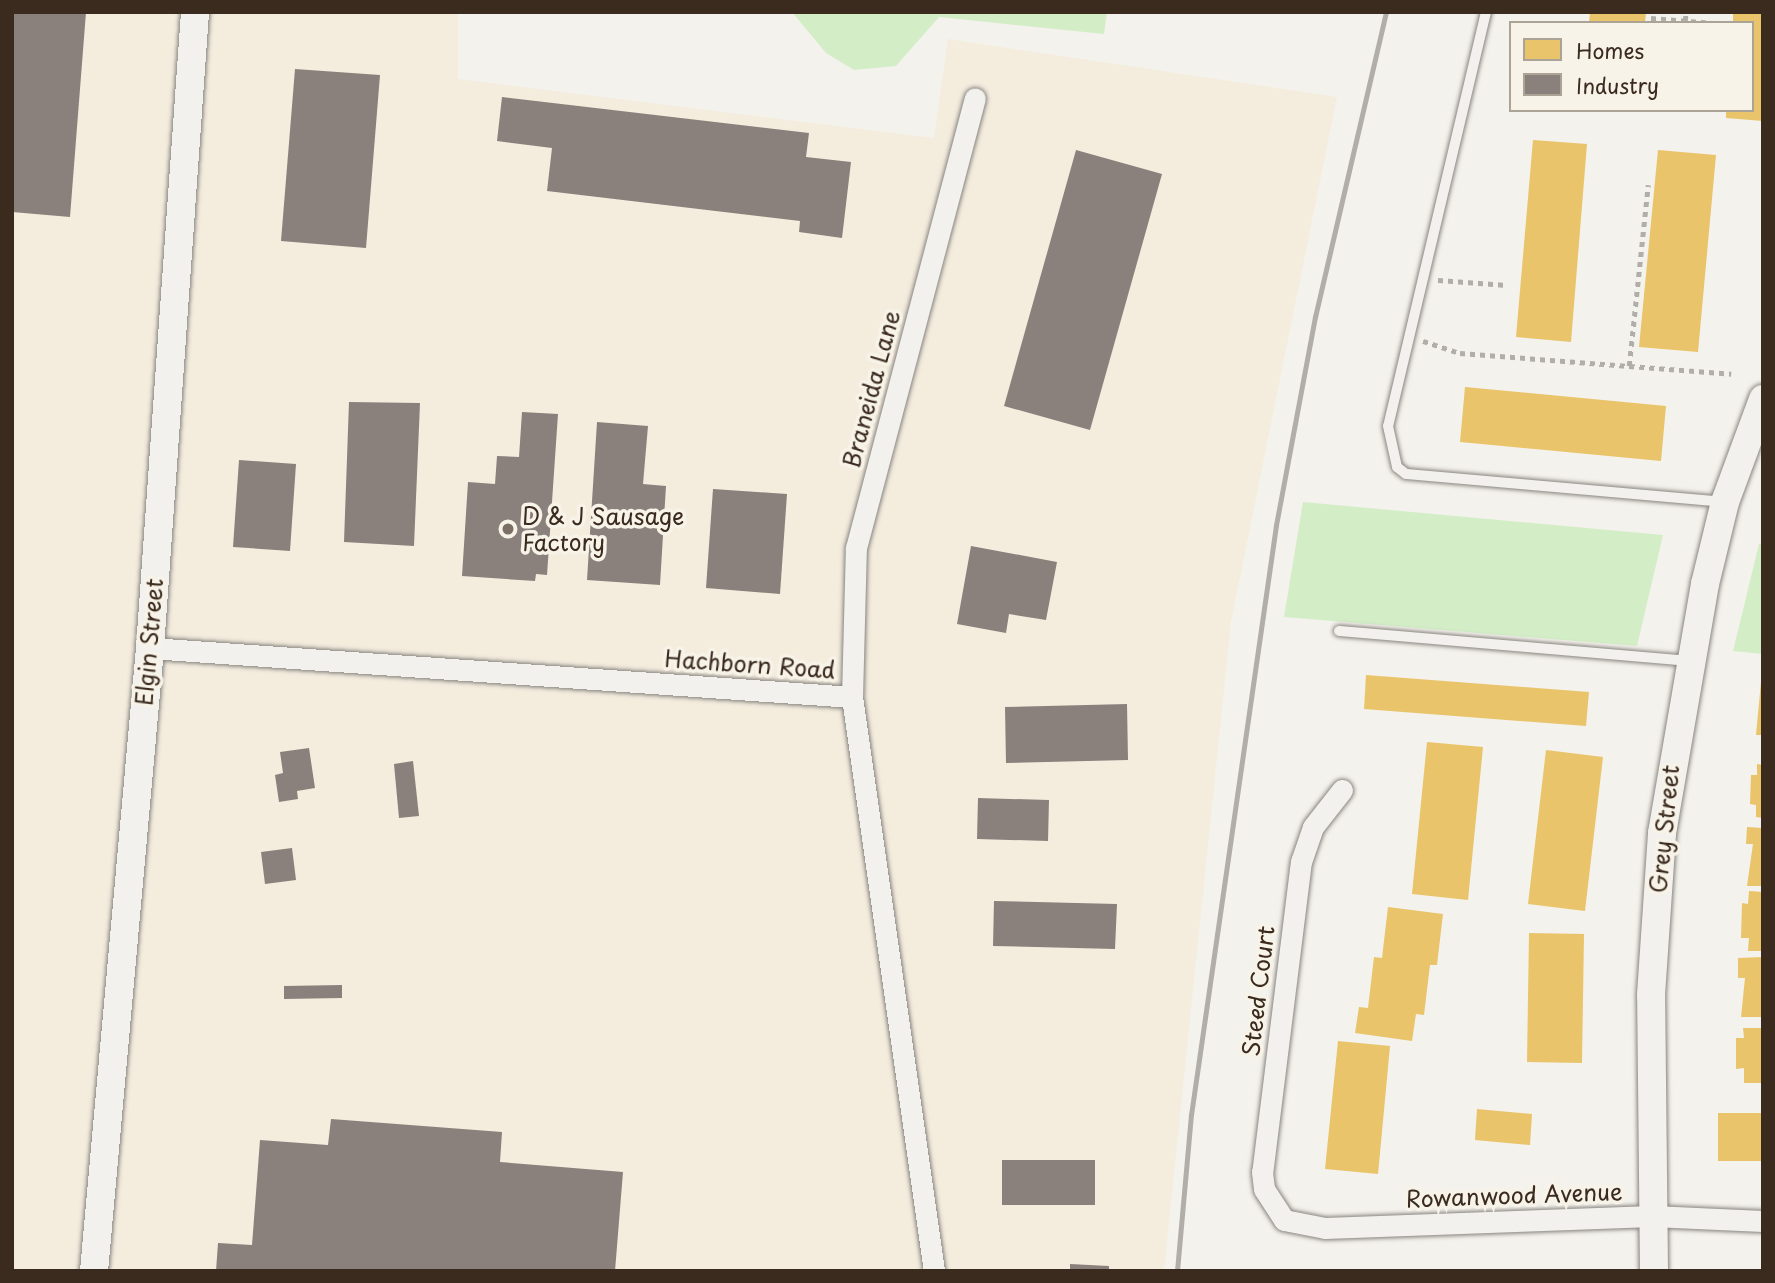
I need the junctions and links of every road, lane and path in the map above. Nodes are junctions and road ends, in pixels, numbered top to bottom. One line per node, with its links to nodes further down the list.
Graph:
1 (195, 12): 16 (main road, Elgin Street)
2 (1486, 12): 8 (lane)
3 (1686, 12): 5 (path)
4 (1651, 18): 5 (path)
5 (1685, 21)
6 (975, 99): 18 (street, Braneida Lane)
7 (1648, 186): 11 (path)
8 (1422, 279): 9 (path); 10 (lane)
9 (1507, 285)
10 (1409, 337): 11 (path); 14 (lane)
11 (1629, 366): 12 (path)
12 (1731, 374)
13 (1763, 399): 14 (main road, Grey Street)
14 (1725, 502): 17 (main road, Grey Street)
15 (1339, 631): 17 (lane)
16 (150, 648): 18 (street, Hachborn Road); 23 (main road, Elgin Street)
17 (1688, 661): 21 (main road, Grey Street)
18 (852, 697): 24 (street, Hachborn Road)
19 (1342, 790): 20 (street, Steed Court)
20 (1274, 1208): 21 (street, Rowanwood Avenue)
21 (1652, 1216): 22 (street, Rowanwood Avenue); 25 (main road, Grey Street)
22 (1763, 1221)
23 (94, 1271)
24 (934, 1271)
25 (1654, 1271)

